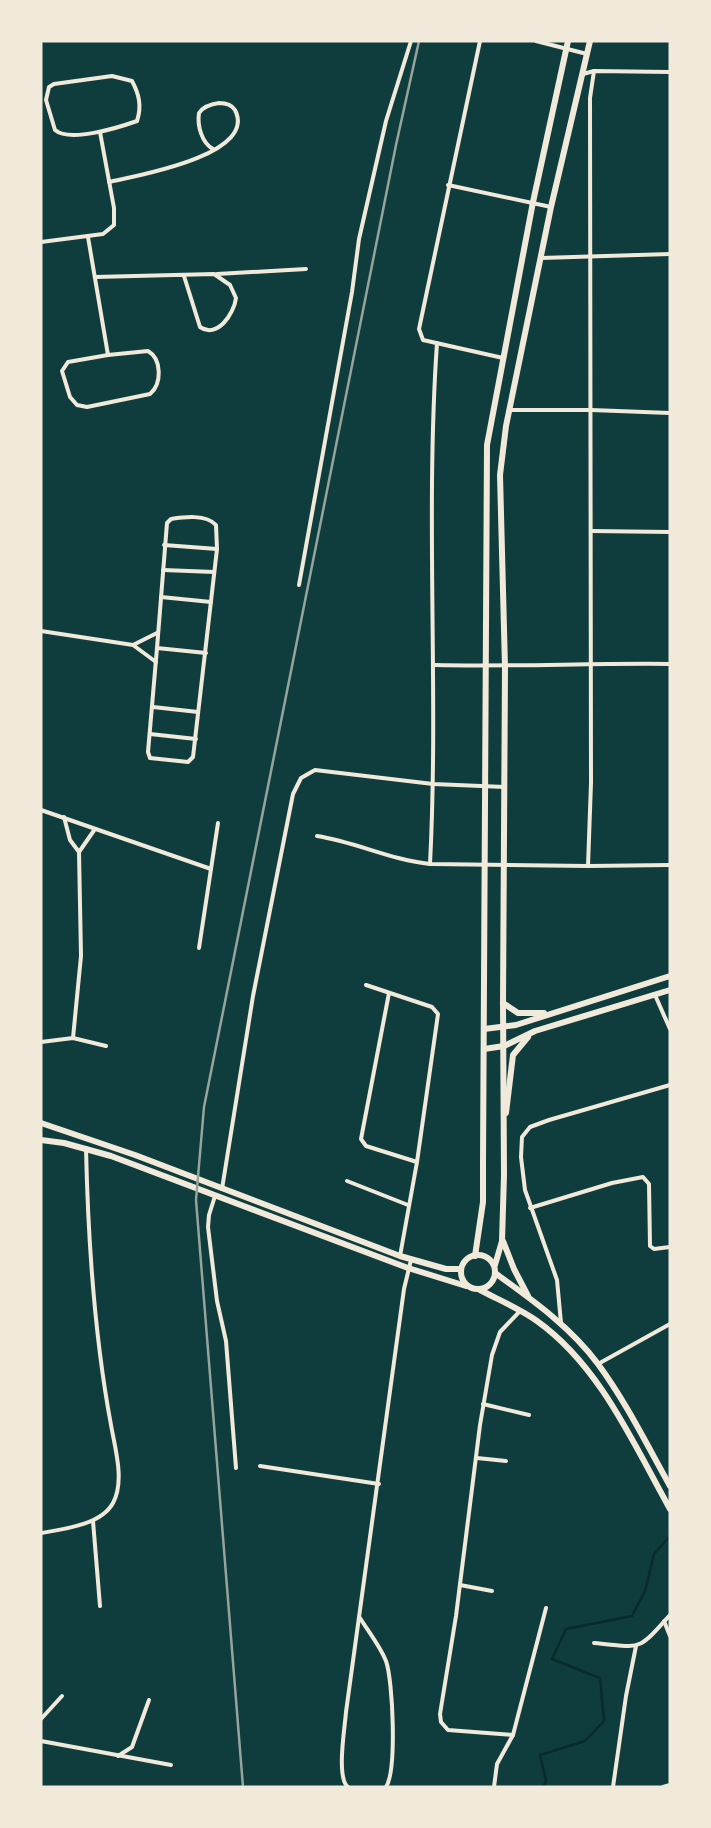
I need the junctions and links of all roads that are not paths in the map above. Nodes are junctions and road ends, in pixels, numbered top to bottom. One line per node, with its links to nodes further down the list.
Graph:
1 (411, 41): 37 (street)
2 (480, 41): 13 (street)
3 (536, 41): 5 (street)
4 (590, 41): 6 (main road)
5 (567, 45): 6 (street); 14 (main road)
6 (587, 54): 9 (main road)
7 (594, 71): 8 (street); 9 (street); 19 (street)
8 (670, 72)
9 (583, 74): 15 (main road)
10 (100, 132): 10 (street); 12 (street)
11 (213, 149): 11 (street); 12 (street)
12 (109, 182): 16 (street)
13 (448, 185): 14 (street); 25 (street)
14 (533, 202): 15 (street); 27 (main road)
15 (551, 206): 20 (main road)
16 (88, 237): 17 (street); 24 (street)
17 (41, 242)
18 (670, 254): 19 (street)
19 (591, 256): 20 (street); 29 (street)
20 (541, 258): 28 (main road)
21 (306, 269): 22 (street)
22 (214, 274): 23 (street); 23 (street)
23 (184, 276): 24 (street)
24 (95, 277): 26 (street)
25 (436, 343): 27 (street); 48 (street)
26 (108, 355): 26 (street)
27 (504, 358): 49 (main road)
28 (509, 410): 29 (street); 50 (main road)
29 (591, 410): 30 (street); 31 (street)
30 (670, 413)
31 (591, 531): 32 (street); 46 (street)
32 (670, 532)
33 (164, 545): 34 (street); 34 (street); 35 (street)
34 (217, 549): 36 (street)
35 (162, 570): 36 (street); 38 (street)
36 (214, 572): 39 (street)
37 (299, 585)
38 (161, 597): 39 (street); 41 (street)
39 (211, 602): 44 (street)
40 (41, 631): 42 (street)
41 (157, 633): 42 (street); 43 (street)
42 (133, 645): 45 (street)
43 (157, 648): 44 (street); 45 (street)
44 (206, 653): 52 (street)
45 (156, 662): 51 (street)
46 (590, 663): 47 (street); 50 (street); 68 (street)
47 (670, 664)
48 (435, 665): 49 (street); 55 (street)
49 (486, 666): 50 (street); 56 (main road)
50 (505, 667): 57 (main road)
51 (153, 707): 52 (street); 53 (street)
52 (198, 712): 54 (street)
53 (150, 734): 54 (street); 54 (street)
54 (196, 738)
55 (433, 784): 56 (street); 64 (street); 94 (street)
56 (486, 786): 57 (street); 65 (main road)
57 (505, 787): 66 (main road)
58 (41, 810): 59 (street)
59 (64, 817): 61 (street); 63 (street)
60 (218, 823): 69 (street)
61 (95, 829): 63 (street); 69 (street)
62 (317, 836): 64 (street)
63 (79, 852): 82 (street)
64 (430, 864): 65 (street)
65 (486, 865): 66 (street); 79 (main road)
66 (505, 865): 68 (street); 76 (main road)
67 (670, 865): 68 (street)
68 (588, 866)
69 (211, 869): 70 (street)
70 (199, 948)
71 (670, 976): 77 (main road)
72 (366, 985): 74 (street)
73 (670, 990): 75 (main road)
74 (389, 993): 92 (street); 92 (street)
75 (654, 995): 80 (street); 81 (main road)
76 (503, 1003): 77 (main road); 78 (main road)
77 (551, 1014): 78 (main road)
78 (504, 1027): 79 (main road); 85 (main road)
79 (484, 1029): 86 (main road)
80 (670, 1029)
81 (535, 1031): 85 (main road); 89 (main road)
82 (73, 1038): 83 (street); 84 (street)
83 (41, 1042)
84 (106, 1046)
85 (504, 1046): 86 (main road); 89 (main road)
86 (484, 1049): 103 (main road)
87 (670, 1085): 97 (street)
88 (41, 1123): 94 (main road)
89 (504, 1124): 100 (main road)
90 (41, 1140): 91 (main road)
91 (86, 1148): 95 (main road); 125 (street)
92 (417, 1162): 96 (street)
93 (347, 1182): 96 (street)
94 (222, 1189): 98 (main road)
95 (215, 1196): 99 (main road); 121 (street)
96 (408, 1205): 102 (street)
97 (530, 1208): 101 (street); 114 (street)
98 (283, 1210): 99 (main road); 102 (main road)
99 (280, 1219): 106 (main road)
100 (502, 1240): 105 (main road); 111 (main road)
101 (670, 1247)
102 (400, 1256): 104 (main road)
103 (475, 1256): 105 (main road); 107 (main road)
104 (411, 1260): 106 (street); 107 (main road)
105 (495, 1265): 108 (main road)
106 (408, 1268): 109 (main road); 122 (street)
107 (460, 1269): 109 (main road)
108 (495, 1274): 110 (main road); 111 (main road)
109 (466, 1286): 110 (main road)
110 (480, 1290): 112 (main road)
111 (530, 1299): 114 (main road)
112 (520, 1311): 116 (street); 124 (main road)
113 (670, 1324): 115 (street)
114 (561, 1326): 115 (main road)
115 (598, 1364): 123 (main road)
116 (483, 1404): 117 (street); 118 (street)
117 (529, 1415)
118 (477, 1458): 119 (street); 127 (street)
119 (506, 1461)
120 (260, 1466): 122 (street)
121 (236, 1468)
122 (378, 1484): 132 (street)
123 (670, 1486)
124 (670, 1509)
125 (93, 1520): 126 (street); 129 (street)
126 (41, 1533)
127 (460, 1585): 128 (street); 140 (street)
128 (492, 1591)
129 (100, 1606)
130 (546, 1608): 140 (street)
131 (670, 1616): 133 (street)
132 (359, 1618): 145 (street); 146 (street)
133 (664, 1621): 134 (street); 136 (street)
134 (670, 1636)
135 (594, 1643): 136 (street)
136 (636, 1646): 148 (street)
137 (62, 1696): 139 (street)
138 (149, 1700): 142 (street)
139 (41, 1720)
140 (513, 1735): 147 (street)
141 (41, 1741): 142 (street)
142 (118, 1756): 143 (street)
143 (171, 1765)
144 (670, 1785): 149 (street)
145 (348, 1787)
146 (386, 1787)
147 (494, 1787)
148 (613, 1787)
149 (663, 1787)

